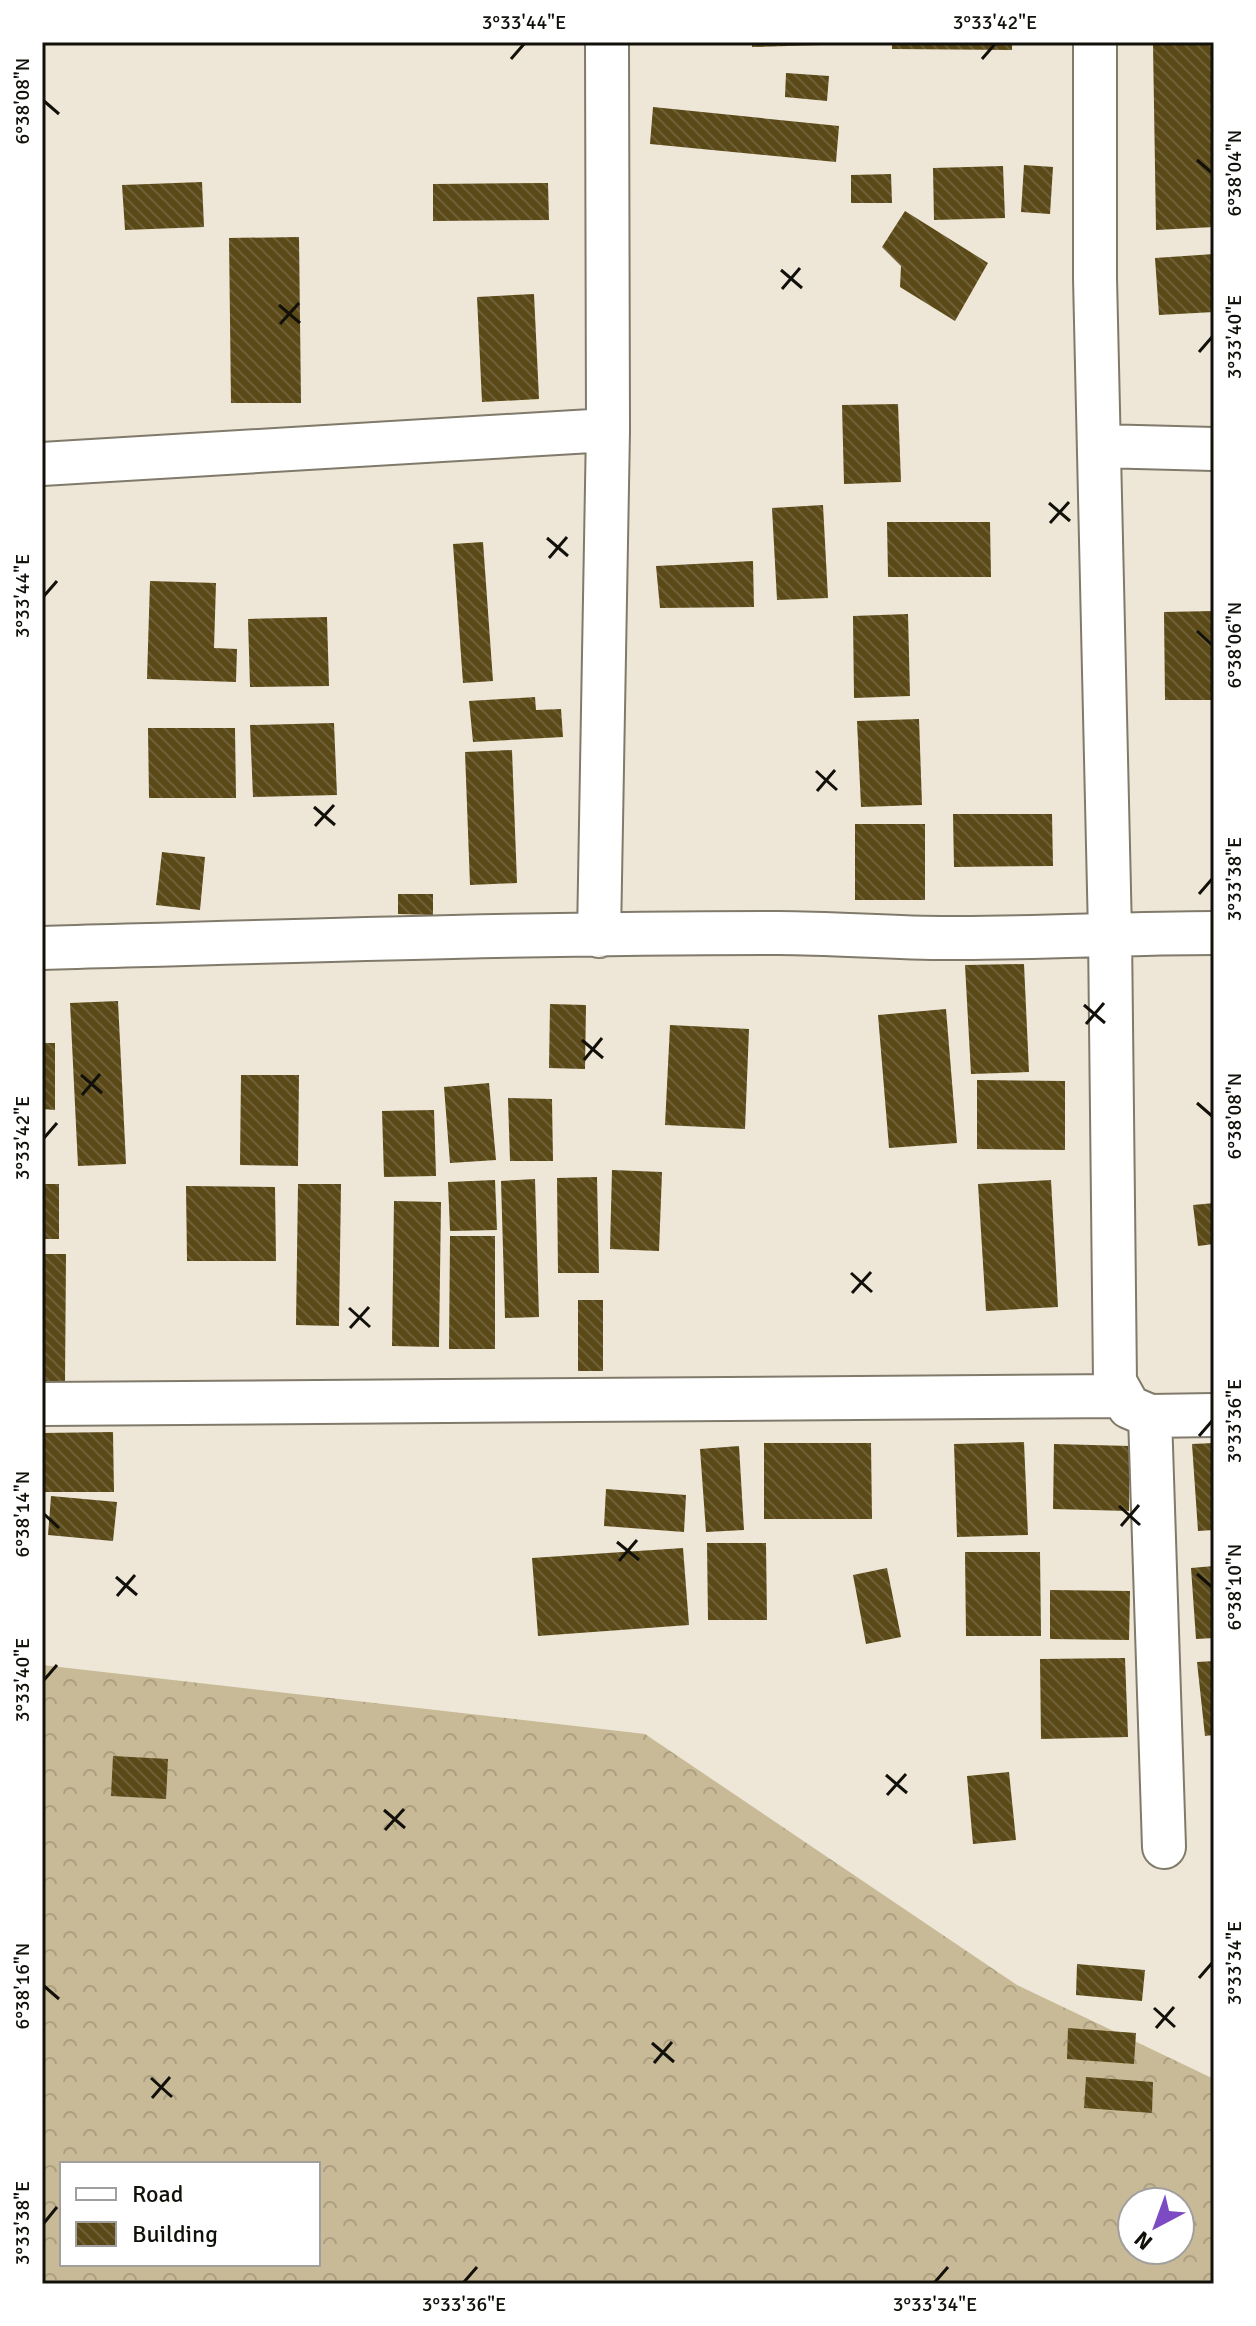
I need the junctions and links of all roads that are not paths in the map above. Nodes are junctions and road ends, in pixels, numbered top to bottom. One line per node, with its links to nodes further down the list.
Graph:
1 (607, 42): 3 (street)
2 (1095, 42): 4 (street)
3 (608, 430): 6 (street); 9 (street)
4 (1099, 446): 5 (street); 7 (street)
5 (1214, 449)
6 (42, 464)
7 (1110, 933): 8 (street); 9 (street); 12 (street)
8 (1214, 933)
9 (599, 936): 10 (street)
10 (42, 948)
11 (42, 1404): 12 (street)
12 (1136, 1406): 13 (street); 14 (street)
13 (1214, 1415)
14 (1164, 1847)

